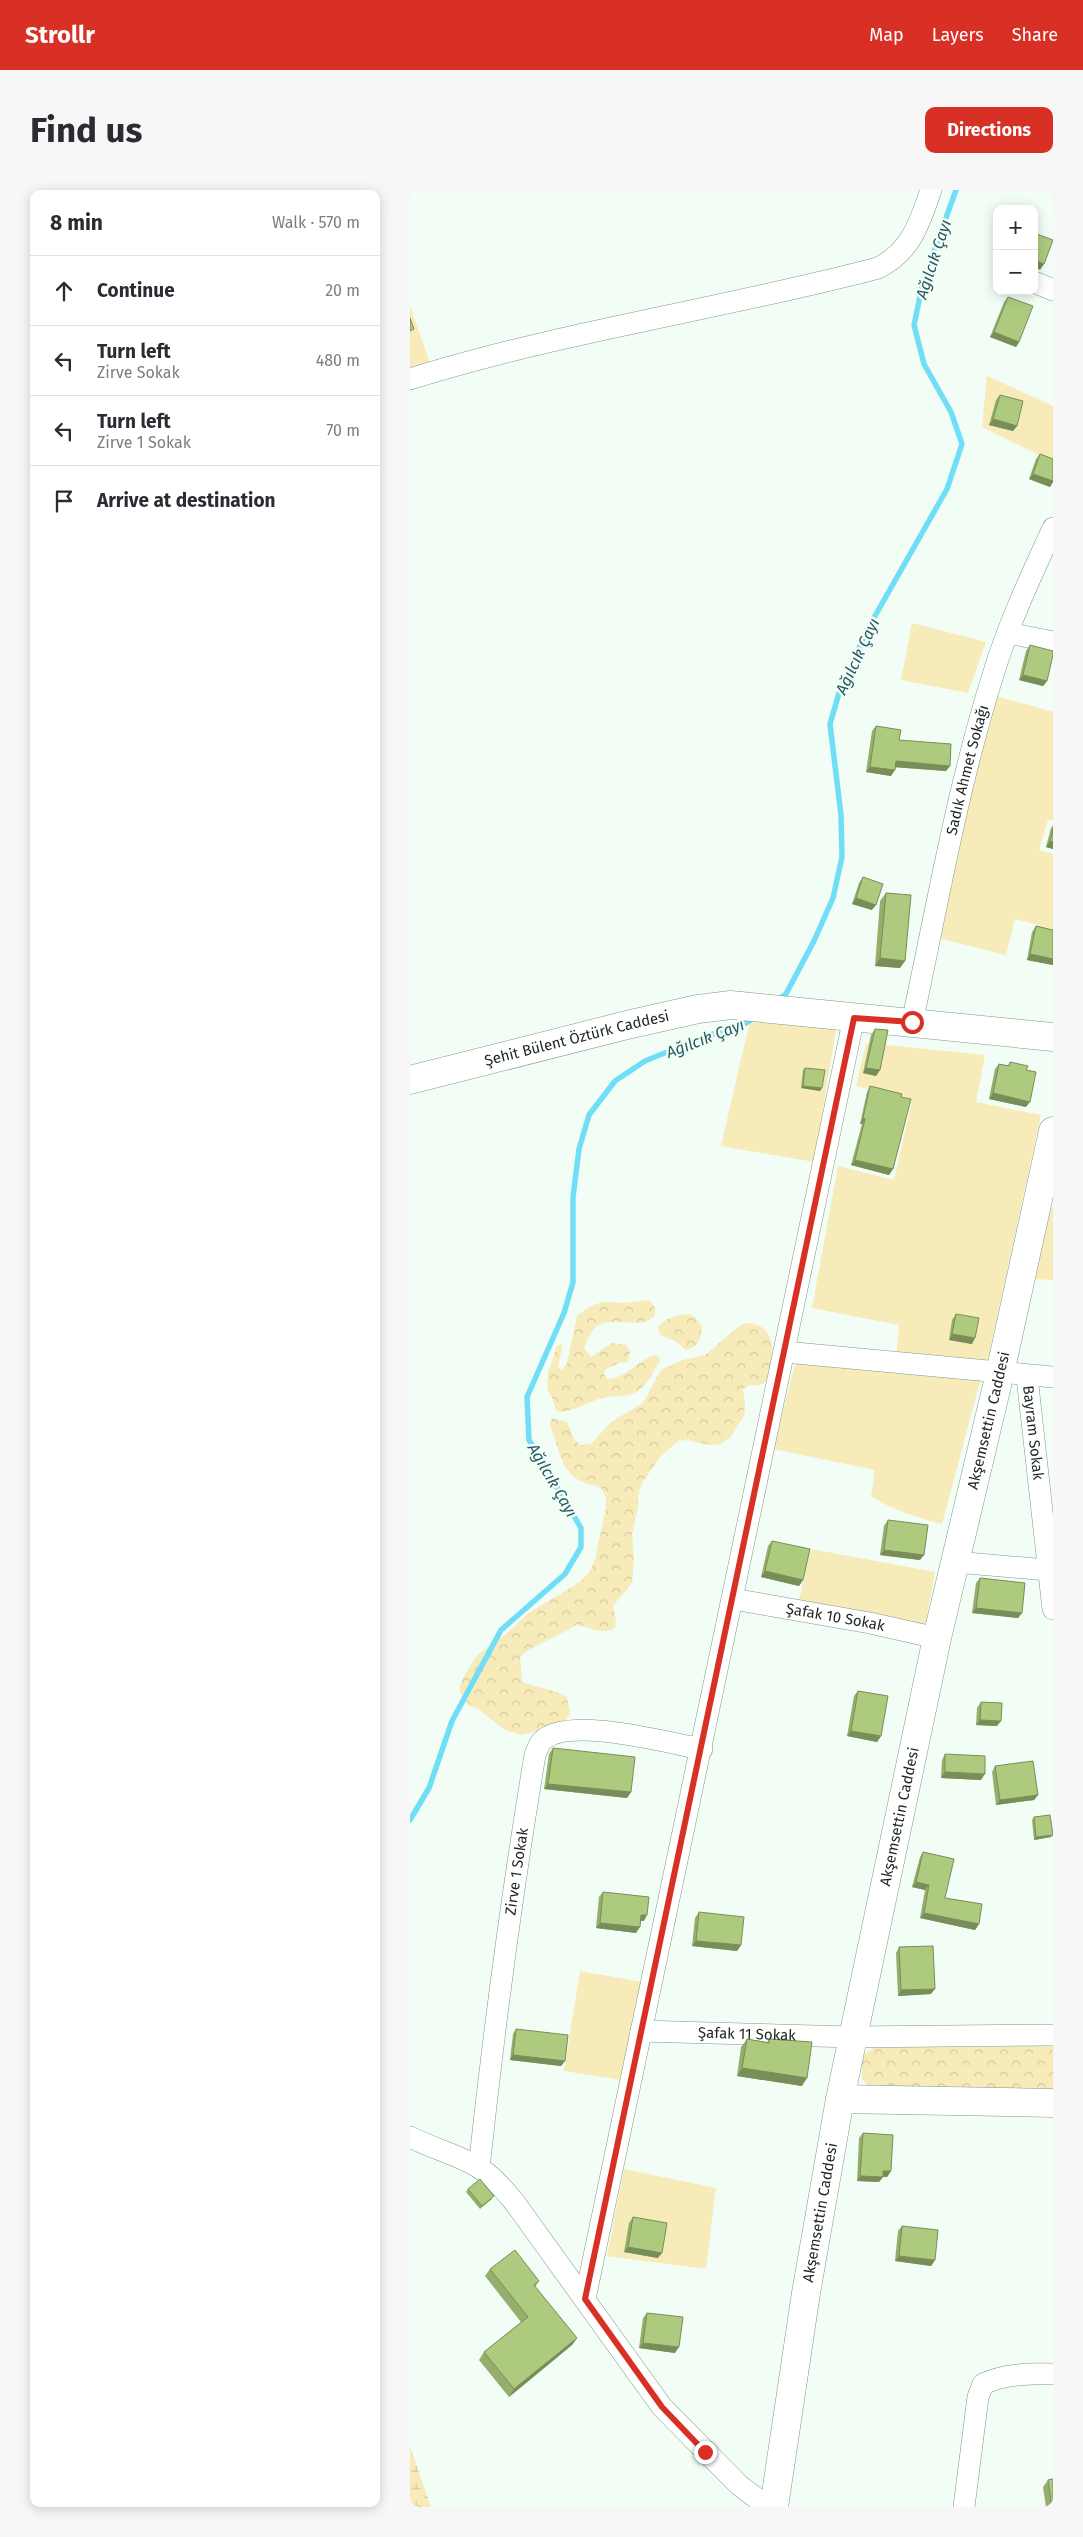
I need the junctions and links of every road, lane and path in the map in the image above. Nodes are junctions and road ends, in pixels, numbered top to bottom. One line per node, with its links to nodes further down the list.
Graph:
1 (931, 190): 4 (street)
2 (1038, 284): 3 (street)
3 (1053, 290)
4 (410, 379)
5 (1051, 538): 6 (street, Sadık Ahmet Sokağı)
6 (1008, 633): 7 (street); 9 (street, Sadık Ahmet Sokağı)
7 (1053, 642)
8 (854, 1018): 9 (street); 11 (street, Şehit Bülent Öztürk Caddesi); 13 (street)
9 (912, 1022): 10 (street)
10 (1053, 1037)
11 (410, 1080)
12 (1053, 1131): 14 (street, Akşemsettin Caddesi)
13 (786, 1352): 14 (street); 19 (street)
14 (1000, 1373): 15 (street); 17 (street, Akşemsettin Caddesi)
15 (1027, 1377): 16 (street); 18 (street, Bayram Sokak)
16 (1053, 1377)
17 (955, 1562): 18 (street); 21 (street, Akşemsettin Caddesi)
18 (1048, 1570): 20 (street, Bayram Sokak)
19 (734, 1599): 21 (street, Şafak 10 Sokak); 22 (street)
20 (1053, 1609)
21 (937, 1638): 25 (street, Akşemsettin Caddesi)
22 (702, 1749): 23 (street); 29 (street, Zirve 1 Sokak)
23 (642, 2032): 25 (street, Şafak 11 Sokak); 30 (street)
24 (1053, 2035): 25 (street, Şafak 11 Sokak)
25 (853, 2037): 26 (street, Akşemsettin Caddesi)
26 (840, 2099): 27 (street); 33 (street, Akşemsettin Caddesi)
27 (1053, 2103)
28 (410, 2136): 29 (street)
29 (479, 2168): 30 (street)
30 (585, 2299): 32 (street)
31 (1053, 2374): 34 (street)
32 (768, 2507)
33 (774, 2507)
34 (964, 2507)

